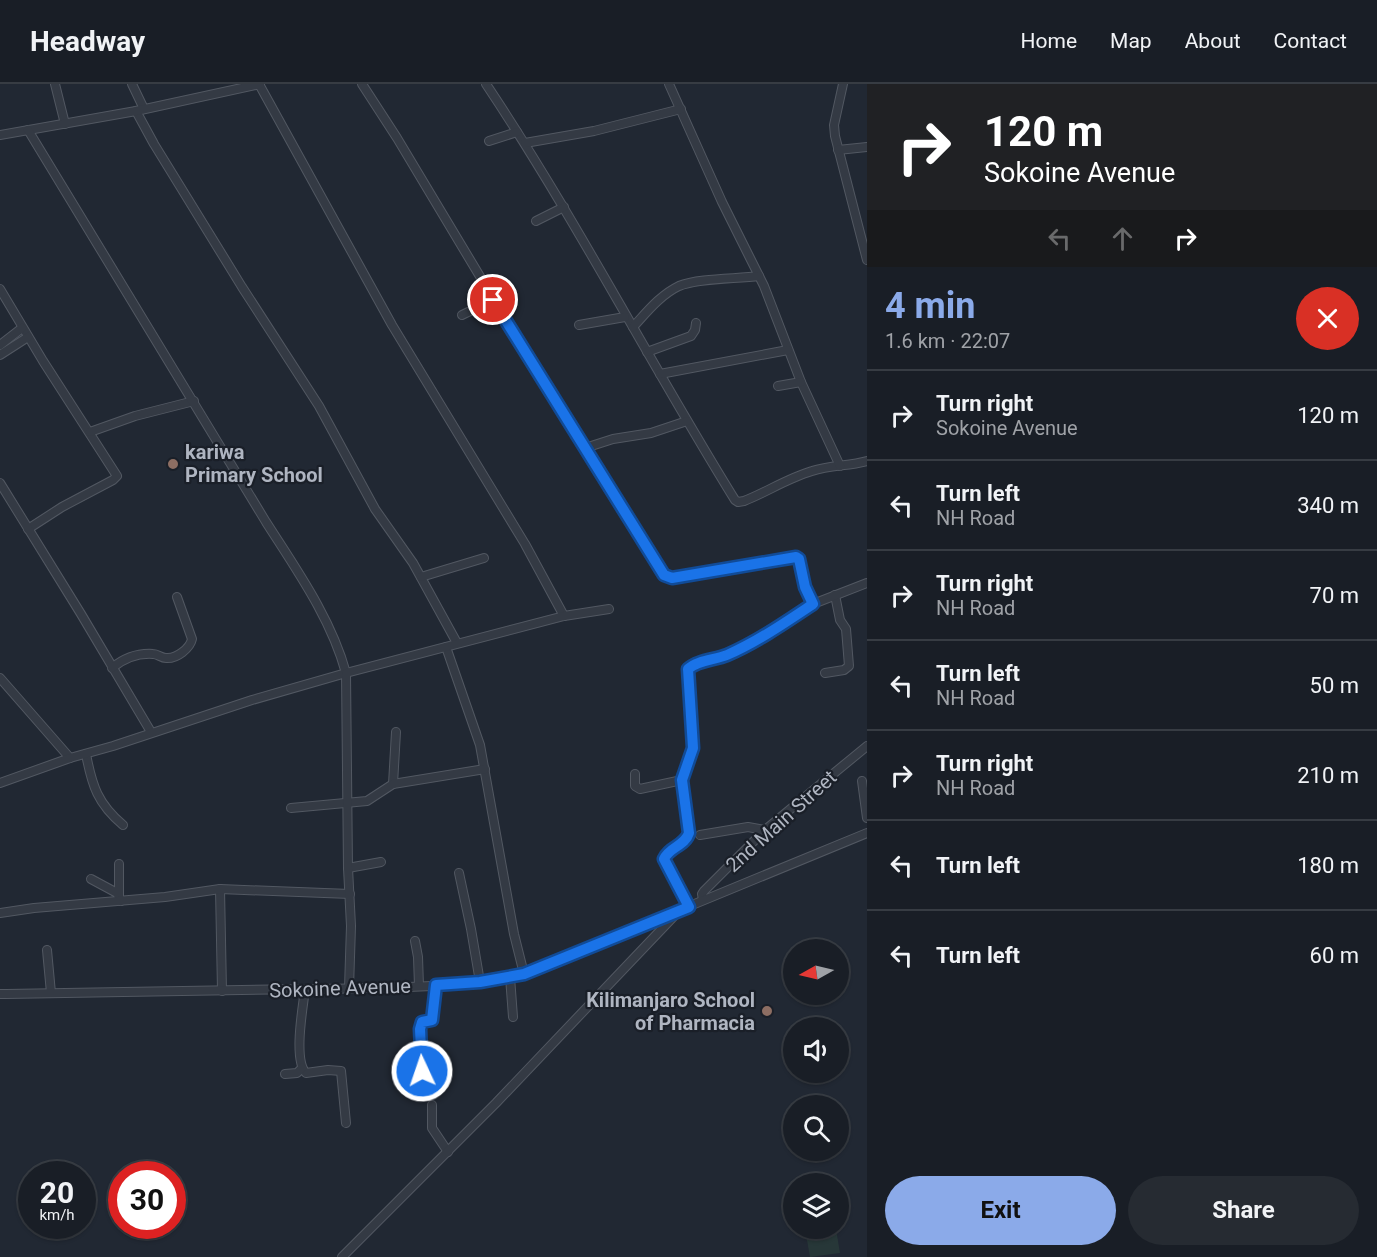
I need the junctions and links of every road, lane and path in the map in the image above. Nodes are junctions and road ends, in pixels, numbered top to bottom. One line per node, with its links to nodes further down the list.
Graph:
1 (54, 84): 11 (street)
2 (132, 84): 10 (street)
3 (259, 84): 8 (street); 54 (street)
4 (362, 84): 24 (street)
5 (486, 84): 13 (street)
6 (669, 84): 9 (street)
7 (843, 84): 18 (street)
8 (238, 86): 10 (street)
9 (681, 109): 16 (street); 22 (street)
10 (140, 110): 11 (street); 48 (street)
11 (65, 124): 12 (street)
12 (28, 130): 14 (street); 39 (street)
13 (517, 132): 15 (street); 16 (street)
14 (0, 135)
15 (489, 141)
16 (525, 144): 19 (street)
17 (867, 147): 18 (street)
18 (838, 150): 21 (street)
19 (564, 207): 20 (street); 26 (street)
20 (536, 221)
21 (867, 260)
22 (759, 276): 29 (street); 33 (street)
23 (0, 289): 30 (street)
24 (493, 300): 25 (street); 42 (street)
25 (462, 315)
26 (626, 316): 28 (street); 29 (street)
27 (696, 323): 34 (street)
28 (579, 325)
29 (633, 327): 34 (street)
30 (22, 328): 31 (street); 32 (street)
31 (28, 337): 35 (street); 41 (street)
32 (0, 345)
33 (788, 350): 36 (street); 37 (street)
34 (647, 352): 36 (street)
35 (0, 355)
36 (660, 374): 40 (street)
37 (801, 382): 38 (street); 44 (street)
38 (778, 386)
39 (194, 402): 41 (street); 58 (street)
40 (687, 422): 42 (street); 44 (street)
41 (90, 432): 46 (street)
42 (585, 448): 52 (street)
43 (867, 461): 44 (street)
44 (840, 466)
45 (0, 483): 46 (street)
46 (28, 529): 57 (street)
47 (484, 558): 48 (street)
48 (421, 577): 55 (street)
49 (867, 583): 50 (street)
50 (835, 595): 52 (street); 59 (street)
51 (177, 597): 57 (street)
52 (813, 604): 68 (street)
53 (609, 609): 54 (street)
54 (564, 616): 55 (street)
55 (457, 643): 56 (street)
56 (446, 647): 58 (street); 66 (street)
57 (112, 668): 61 (street)
58 (346, 673): 61 (street); 72 (street)
59 (825, 673)
60 (0, 678): 65 (street)
61 (151, 732): 64 (street)
62 (396, 732): 71 (street)
63 (867, 746): 76 (street, 2nd Main Street)
64 (86, 754): 65 (street); 75 (street)
65 (70, 758): 70 (street)
66 (485, 769): 71 (street); 93 (street)
67 (635, 774): 68 (street)
68 (682, 780): 88 (street)
69 (862, 781): 74 (street)
70 (0, 783)
71 (393, 784): 72 (street)
72 (348, 803): 73 (street); 81 (street)
73 (291, 807)
74 (867, 818)
75 (123, 825)
76 (765, 830): 78 (street); 87 (street, 2nd Main Street)
77 (867, 834): 87 (street, Sokoine Avenue)
78 (700, 835)
79 (381, 862): 81 (street)
80 (119, 864): 86 (street)
81 (348, 868): 85 (street)
82 (459, 873): 95 (street)
83 (91, 879): 86 (street)
84 (220, 889): 85 (street); 86 (street); 100 (street)
85 (350, 894): 98 (street)
86 (120, 899): 89 (street)
87 (703, 900): 88 (street, Sokoine Avenue)
88 (689, 907): 90 (street, Sokoine Avenue)
89 (0, 913)
90 (677, 913): 93 (street, Sokoine Avenue); 109 (street)
91 (415, 941): 97 (street)
92 (46, 950): 101 (street)
93 (524, 974): 94 (street, Sokoine Avenue)
94 (510, 976): 95 (street, Sokoine Avenue); 103 (street)
95 (480, 982): 96 (street, Sokoine Avenue)
96 (436, 985): 97 (street, Sokoine Avenue); 106 (street)
97 (419, 986): 98 (street, Sokoine Avenue)
98 (349, 988): 99 (street, Sokoine Avenue)
99 (305, 989): 100 (street, Sokoine Avenue); 104 (street)
100 (222, 991): 101 (street, Sokoine Avenue)
101 (51, 993): 102 (street, Sokoine Avenue)
102 (0, 994)
103 (513, 1017)
104 (302, 1068): 105 (street); 108 (street)
105 (285, 1074)
106 (427, 1083)
107 (432, 1105): 109 (street)
108 (346, 1123)
109 (448, 1152): 110 (street)
110 (342, 1257)

